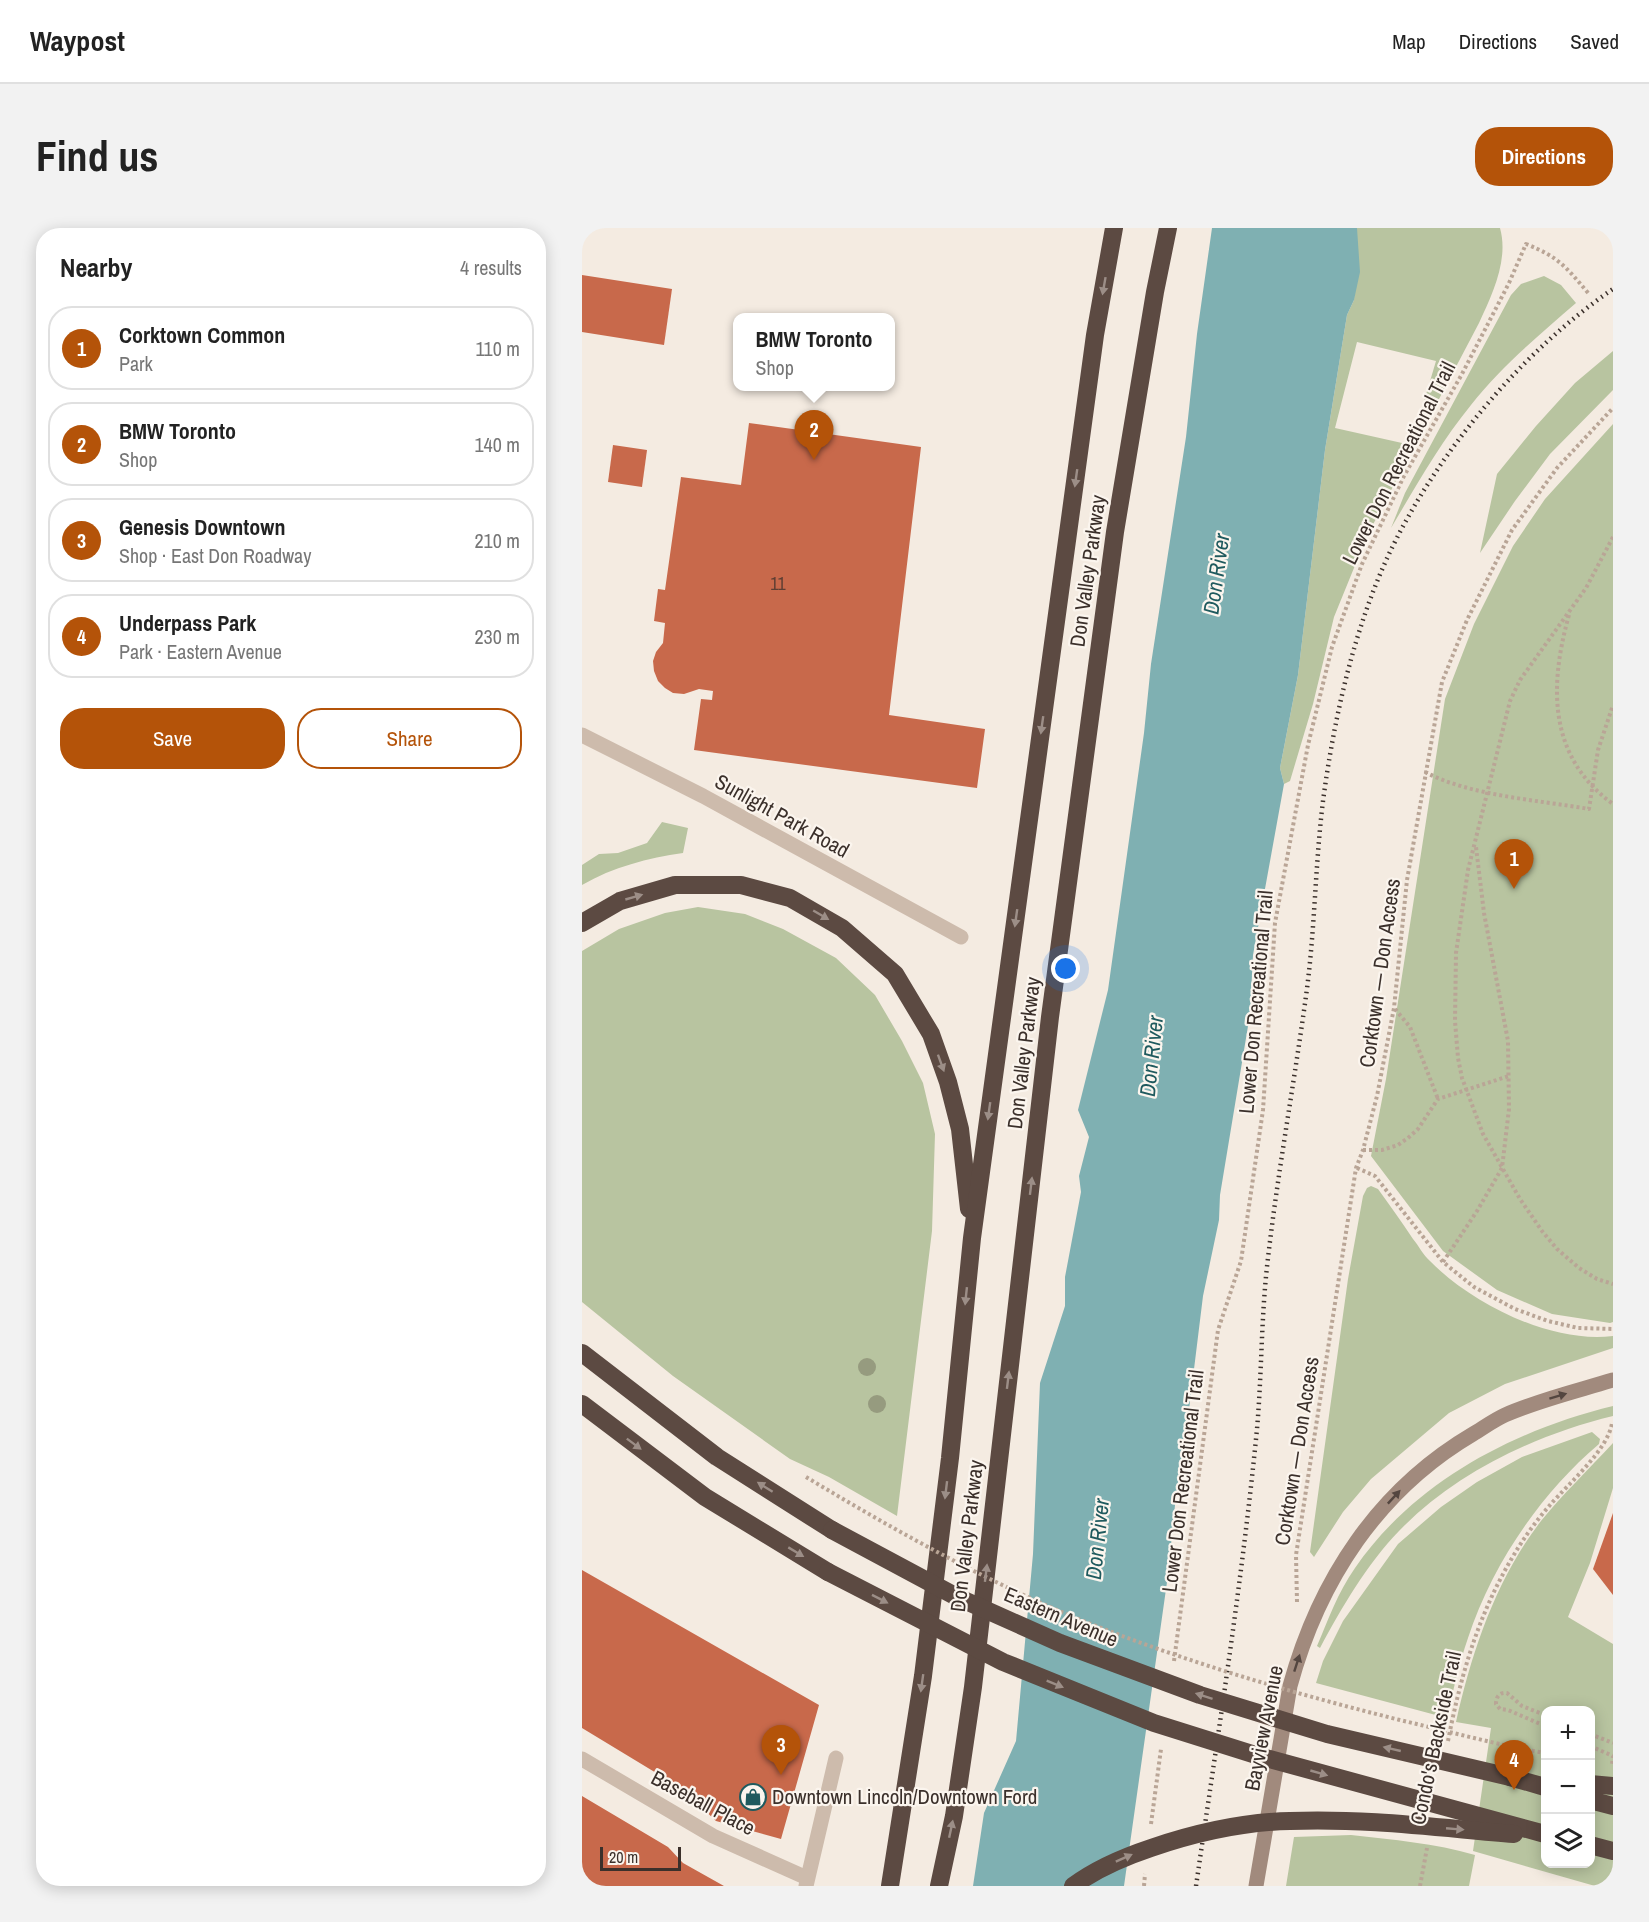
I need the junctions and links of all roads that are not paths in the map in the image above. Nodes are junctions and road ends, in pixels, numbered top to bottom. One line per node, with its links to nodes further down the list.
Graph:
1 (1114, 228): 6 (highway, Don Valley Parkway, one-way to 6)
2 (1168, 228): 27 (highway, Don Valley Parkway, one-way to 2)
3 (582, 735): 5 (street, Sunlight Park Road)
4 (582, 923): 6 (highway, one-way to 6)
5 (961, 937)
6 (972, 1238): 26 (highway, Don Valley Parkway, one-way to 26)
7 (582, 1343): 9 (highway)
8 (582, 1353): 9 (highway, Eastern Avenue)
9 (609, 1374): 14 (highway, Eastern Avenue, one-way to 9, bridge)
10 (1613, 1380): 29 (main road, Bayview Avenue, one-way to 10)
11 (582, 1404): 21 (highway, one-way to 21, bridge)
12 (836, 1758): 25 (street)
13 (582, 1759): 25 (street, Baseball Place)
14 (1510, 1777): 15 (highway); 17 (highway, Eastern Avenue)
15 (1541, 1780)
16 (1595, 1784): 18 (highway)
17 (1541, 1786)
18 (1613, 1786)
19 (1595, 1801): 20 (highway)
20 (1613, 1806)
21 (1541, 1834)
22 (1541, 1835): 28 (highway, one-way to 22, bridge)
23 (1595, 1846): 24 (highway)
24 (1613, 1851)
25 (806, 1882)
26 (890, 1886)
27 (939, 1886)
28 (1073, 1886)
29 (1256, 1886)

